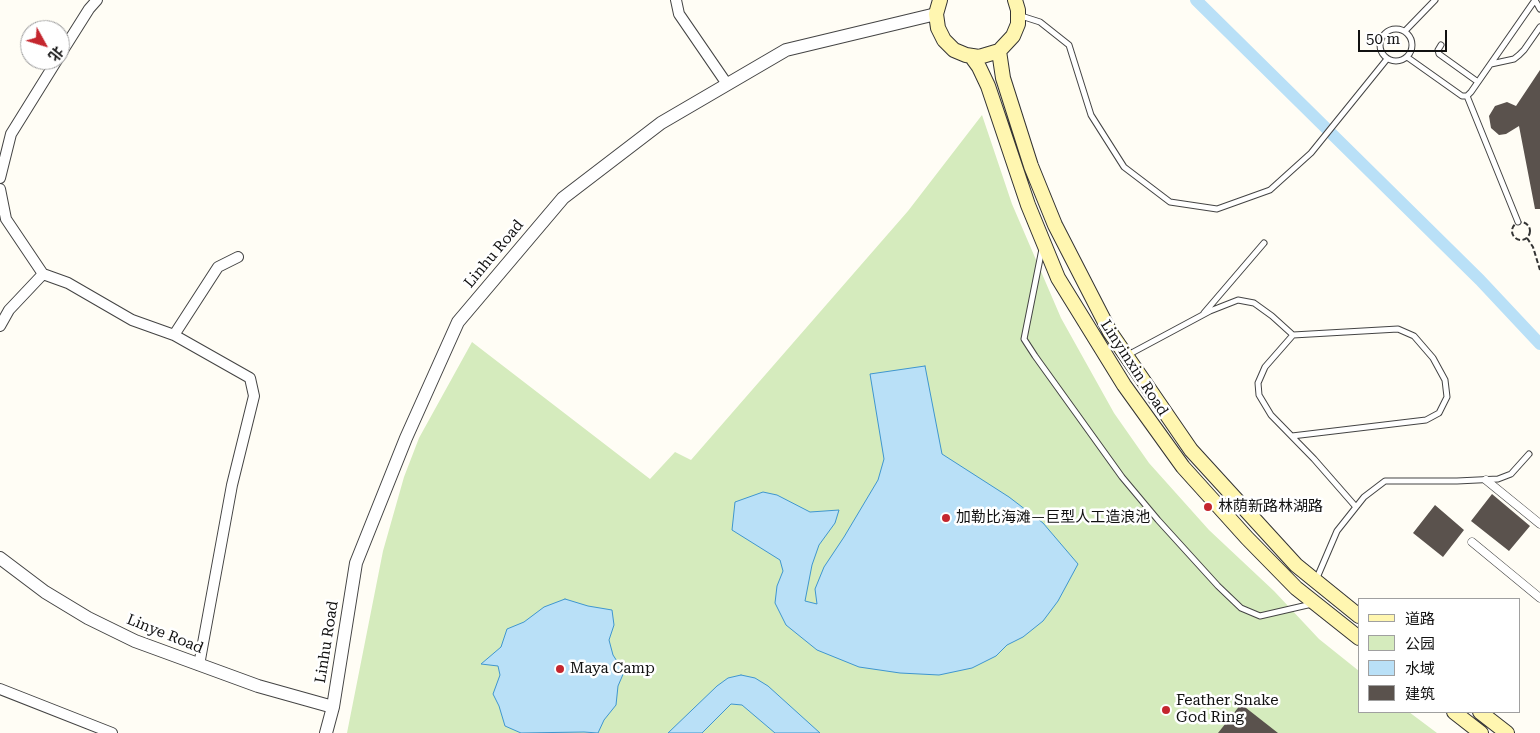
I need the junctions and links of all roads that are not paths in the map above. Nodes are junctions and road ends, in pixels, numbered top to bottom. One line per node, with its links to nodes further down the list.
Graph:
1 (97, 0): 12 (street)
2 (676, 0): 21 (street)
3 (940, 0): 8 (main road)
4 (1015, 0): 9 (main road)
5 (1435, 0): 11 (lane)
6 (1535, 0): 7 (lane); 18 (lane)
7 (1540, 9)
8 (936, 14): 15 (main road, Linyinxin Road); 21 (street, Linhu Road)
9 (1018, 15): 14 (main road); 17 (lane)
10 (1540, 27): 18 (lane)
11 (1405, 31): 16 (lane); 17 (lane)
12 (70, 39)
13 (1441, 45): 20 (lane)
14 (1000, 51): 15 (main road); 34 (main road, Linyinxin Road)
15 (970, 56): 26 (main road, Linyinxin Road)
16 (1407, 56): 17 (lane); 22 (lane)
17 (1387, 59)
18 (1491, 64): 20 (lane)
19 (51, 70): 23 (street)
20 (1478, 82): 22 (lane)
21 (727, 84): 49 (street, Linhu Road)
22 (1467, 96): 25 (lane)
23 (0, 178)
24 (0, 189): 29 (street)
25 (1518, 222)
26 (1044, 242): 44 (main road, Linyinxin Road); 44 (lane)
27 (1264, 243): 30 (lane)
28 (238, 257): 32 (street)
29 (43, 274): 31 (street); 32 (street)
30 (1201, 316): 33 (lane); 34 (lane)
31 (0, 326)
32 (174, 335): 47 (street)
33 (1293, 336): 35 (lane); 35 (lane)
34 (1126, 356): 42 (main road, Linyinxin Road)
35 (1292, 436): 38 (lane)
36 (1529, 454): 37 (lane)
37 (1486, 480): 38 (lane); 39 (street)
38 (1356, 507): 42 (lane)
39 (1540, 524)
40 (1472, 542): 43 (street)
41 (0, 558): 47 (street, Linye Road)
42 (1315, 581): 45 (main road, Linyinxin Road)
43 (1540, 598)
44 (1315, 603): 46 (main road, Linyinxin Road)
45 (1358, 615)
46 (1358, 637)
47 (198, 665): 49 (street, Linye Road)
48 (0, 689): 52 (street)
49 (333, 707): 53 (street, Linhu Road)
50 (1455, 713): 54 (main road)
51 (1481, 713): 55 (main road)
52 (112, 733)
53 (326, 733)
54 (1481, 733)
55 (1508, 733)

